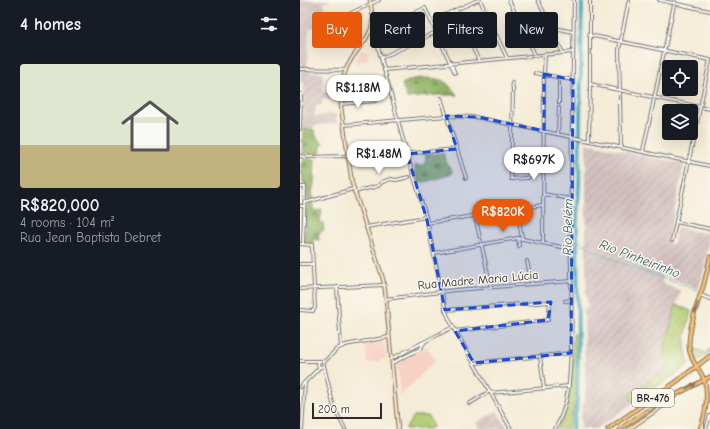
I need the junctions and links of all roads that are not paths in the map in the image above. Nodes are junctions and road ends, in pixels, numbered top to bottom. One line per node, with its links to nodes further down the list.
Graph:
1 (378, 0): 9 (street)
2 (479, 0): 11 (street); 34 (street)
3 (509, 0): 32 (street)
4 (538, 0): 15 (street)
5 (574, 0): 20 (street)
6 (590, 0): 22 (street)
7 (629, 0): 25 (street)
8 (659, 0): 10 (street)
9 (370, 2): 13 (main road); 23 (street)
10 (675, 2): 12 (street); 28 (street)
11 (456, 10): 16 (street); 36 (street)
12 (710, 10)
13 (372, 12)
14 (416, 12): 16 (street)
15 (544, 12)
16 (431, 21): 17 (street)
17 (433, 25)
18 (558, 29): 20 (street)
19 (370, 32): 23 (main road)
20 (573, 32): 29 (street)
21 (433, 33): 33 (street)
22 (589, 35): 25 (street); 47 (street)
23 (365, 42): 39 (main road)
24 (558, 42): 30 (street)
25 (621, 42): 28 (street); 48 (street)
26 (378, 48): 33 (street)
27 (444, 48): 37 (street)
28 (664, 51): 35 (street); 50 (street)
29 (573, 52): 30 (street); 45 (street)
30 (563, 53): 31 (street)
31 (545, 54): 32 (street); 43 (street)
32 (535, 55): 34 (street)
33 (381, 58): 40 (street)
34 (507, 58): 36 (street)
35 (710, 60): 55 (street)
36 (479, 61): 37 (street)
37 (451, 63): 40 (street); 41 (street)
38 (300, 69): 39 (street)
39 (346, 70): 54 (main road)
40 (384, 70): 59 (street)
41 (455, 73)
42 (535, 73): 43 (street)
43 (544, 74): 44 (street); 63 (street)
44 (559, 77): 45 (street); 53 (street)
45 (573, 80): 65 (street)
46 (512, 83): 60 (street)
47 (590, 84): 48 (street); 66 (street)
48 (620, 90): 50 (street); 67 (street)
49 (300, 94): 62 (street)
50 (654, 97): 55 (street); 69 (street)
51 (441, 98): 58 (street)
52 (375, 101): 54 (street)
53 (559, 102)
54 (341, 104): 61 (main road)
55 (700, 107): 57 (street); 74 (street)
56 (558, 108): 64 (street)
57 (710, 109)
58 (446, 116): 59 (street); 60 (street); 68 (street)
59 (398, 120): 61 (street); 70 (street)
60 (512, 124): 63 (street); 72 (street)
61 (344, 125): 73 (main road)
62 (300, 129)
63 (544, 131): 64 (street); 72 (street)
64 (558, 134): 65 (street)
65 (573, 137): 66 (street); 81 (street)
66 (587, 140): 67 (street)
67 (621, 147): 69 (street)
68 (457, 149): 70 (street); 77 (street)
69 (643, 152): 74 (street)
70 (407, 154): 73 (street); 87 (street)
71 (300, 156): 73 (street)
72 (543, 156): 80 (street)
73 (348, 157): 79 (main road)
74 (689, 161): 75 (street); 88 (street)
75 (710, 166)
76 (409, 176): 79 (street)
77 (466, 178)
78 (300, 187): 82 (street)
79 (354, 190): 82 (street); 92 (main road)
80 (543, 194): 81 (street); 83 (street)
81 (571, 199): 101 (street)
82 (304, 205): 84 (street); 91 (street)
83 (543, 205): 85 (street); 97 (street)
84 (300, 206)
85 (517, 209): 86 (street); 95 (street)
86 (475, 216): 90 (street); 99 (street)
87 (426, 217): 90 (street); 92 (street)
88 (676, 222): 93 (street); 96 (street)
89 (300, 224): 91 (street)
90 (428, 224): 102 (street)
91 (304, 225): 98 (street)
92 (366, 227): 109 (main road)
93 (710, 229)
94 (518, 238): 95 (street); 99 (street); 100 (street)
95 (522, 238): 97 (street)
96 (672, 241)
97 (543, 243): 101 (street)
98 (301, 244): 106 (street)
99 (482, 244): 102 (street); 111 (street)
100 (519, 246)
101 (571, 249): 107 (street)
102 (434, 253): 114 (street)
103 (710, 257): 115 (main road)
104 (527, 261): 108 (street)
105 (300, 264): 106 (street)
106 (313, 264): 112 (street)
107 (572, 281): 108 (street, Rua Madre Maria Lúcia); 118 (street)
108 (532, 284): 111 (street, Rua Madre Maria Lúcia)
109 (384, 285): 110 (street); 116 (main road)
110 (337, 287): 112 (street); 125 (street)
111 (491, 287): 114 (street, Rua Madre Maria Lúcia)
112 (314, 288): 113 (street); 120 (street)
113 (300, 289)
114 (442, 291): 116 (street, Rua Madre Maria Lúcia); 121 (street)
115 (700, 295): 117 (street); 135 (main road, one-way to 135)
116 (386, 299): 124 (main road)
117 (710, 299)
118 (572, 300): 119 (street); 126 (street)
119 (565, 301)
120 (300, 310)
121 (445, 310): 122 (street); 123 (street)
122 (453, 327): 123 (street); 130 (street)
123 (455, 331): 132 (street)
124 (389, 337): 125 (street); 130 (main road)
125 (341, 347): 133 (street)
126 (571, 352): 127 (street); 139 (street)
127 (540, 356): 132 (street); 141 (street)
128 (710, 356): 135 (main road, BR-476)
129 (300, 361): 131 (street)
130 (392, 361): 149 (main road)
131 (320, 362): 133 (street); 134 (street)
132 (474, 363): 142 (street)
133 (324, 364): 134 (street); 148 (street)
134 (320, 367): 138 (street)
135 (696, 367): 137 (main road); 152 (main road, BR-476)
136 (710, 377): 137 (main road, BR-476)
137 (704, 380): 143 (main road, BR-476, one-way to 137); 146 (main road)
138 (305, 382): 140 (street); 147 (street)
139 (569, 386): 141 (street); 151 (street)
140 (300, 387)
141 (544, 388): 142 (street)
142 (491, 392): 144 (street); 150 (street)
143 (678, 393): 153 (main road, BR-476); 154 (main road)
144 (468, 404)
145 (710, 416): 157 (street)
146 (703, 422): 155 (main road); 156 (street)
147 (302, 429)
148 (346, 429)
149 (398, 429)
150 (511, 429)
151 (554, 429)
152 (608, 429)
153 (620, 429)
154 (629, 429)
155 (700, 429)
156 (703, 429)
157 (706, 429)

